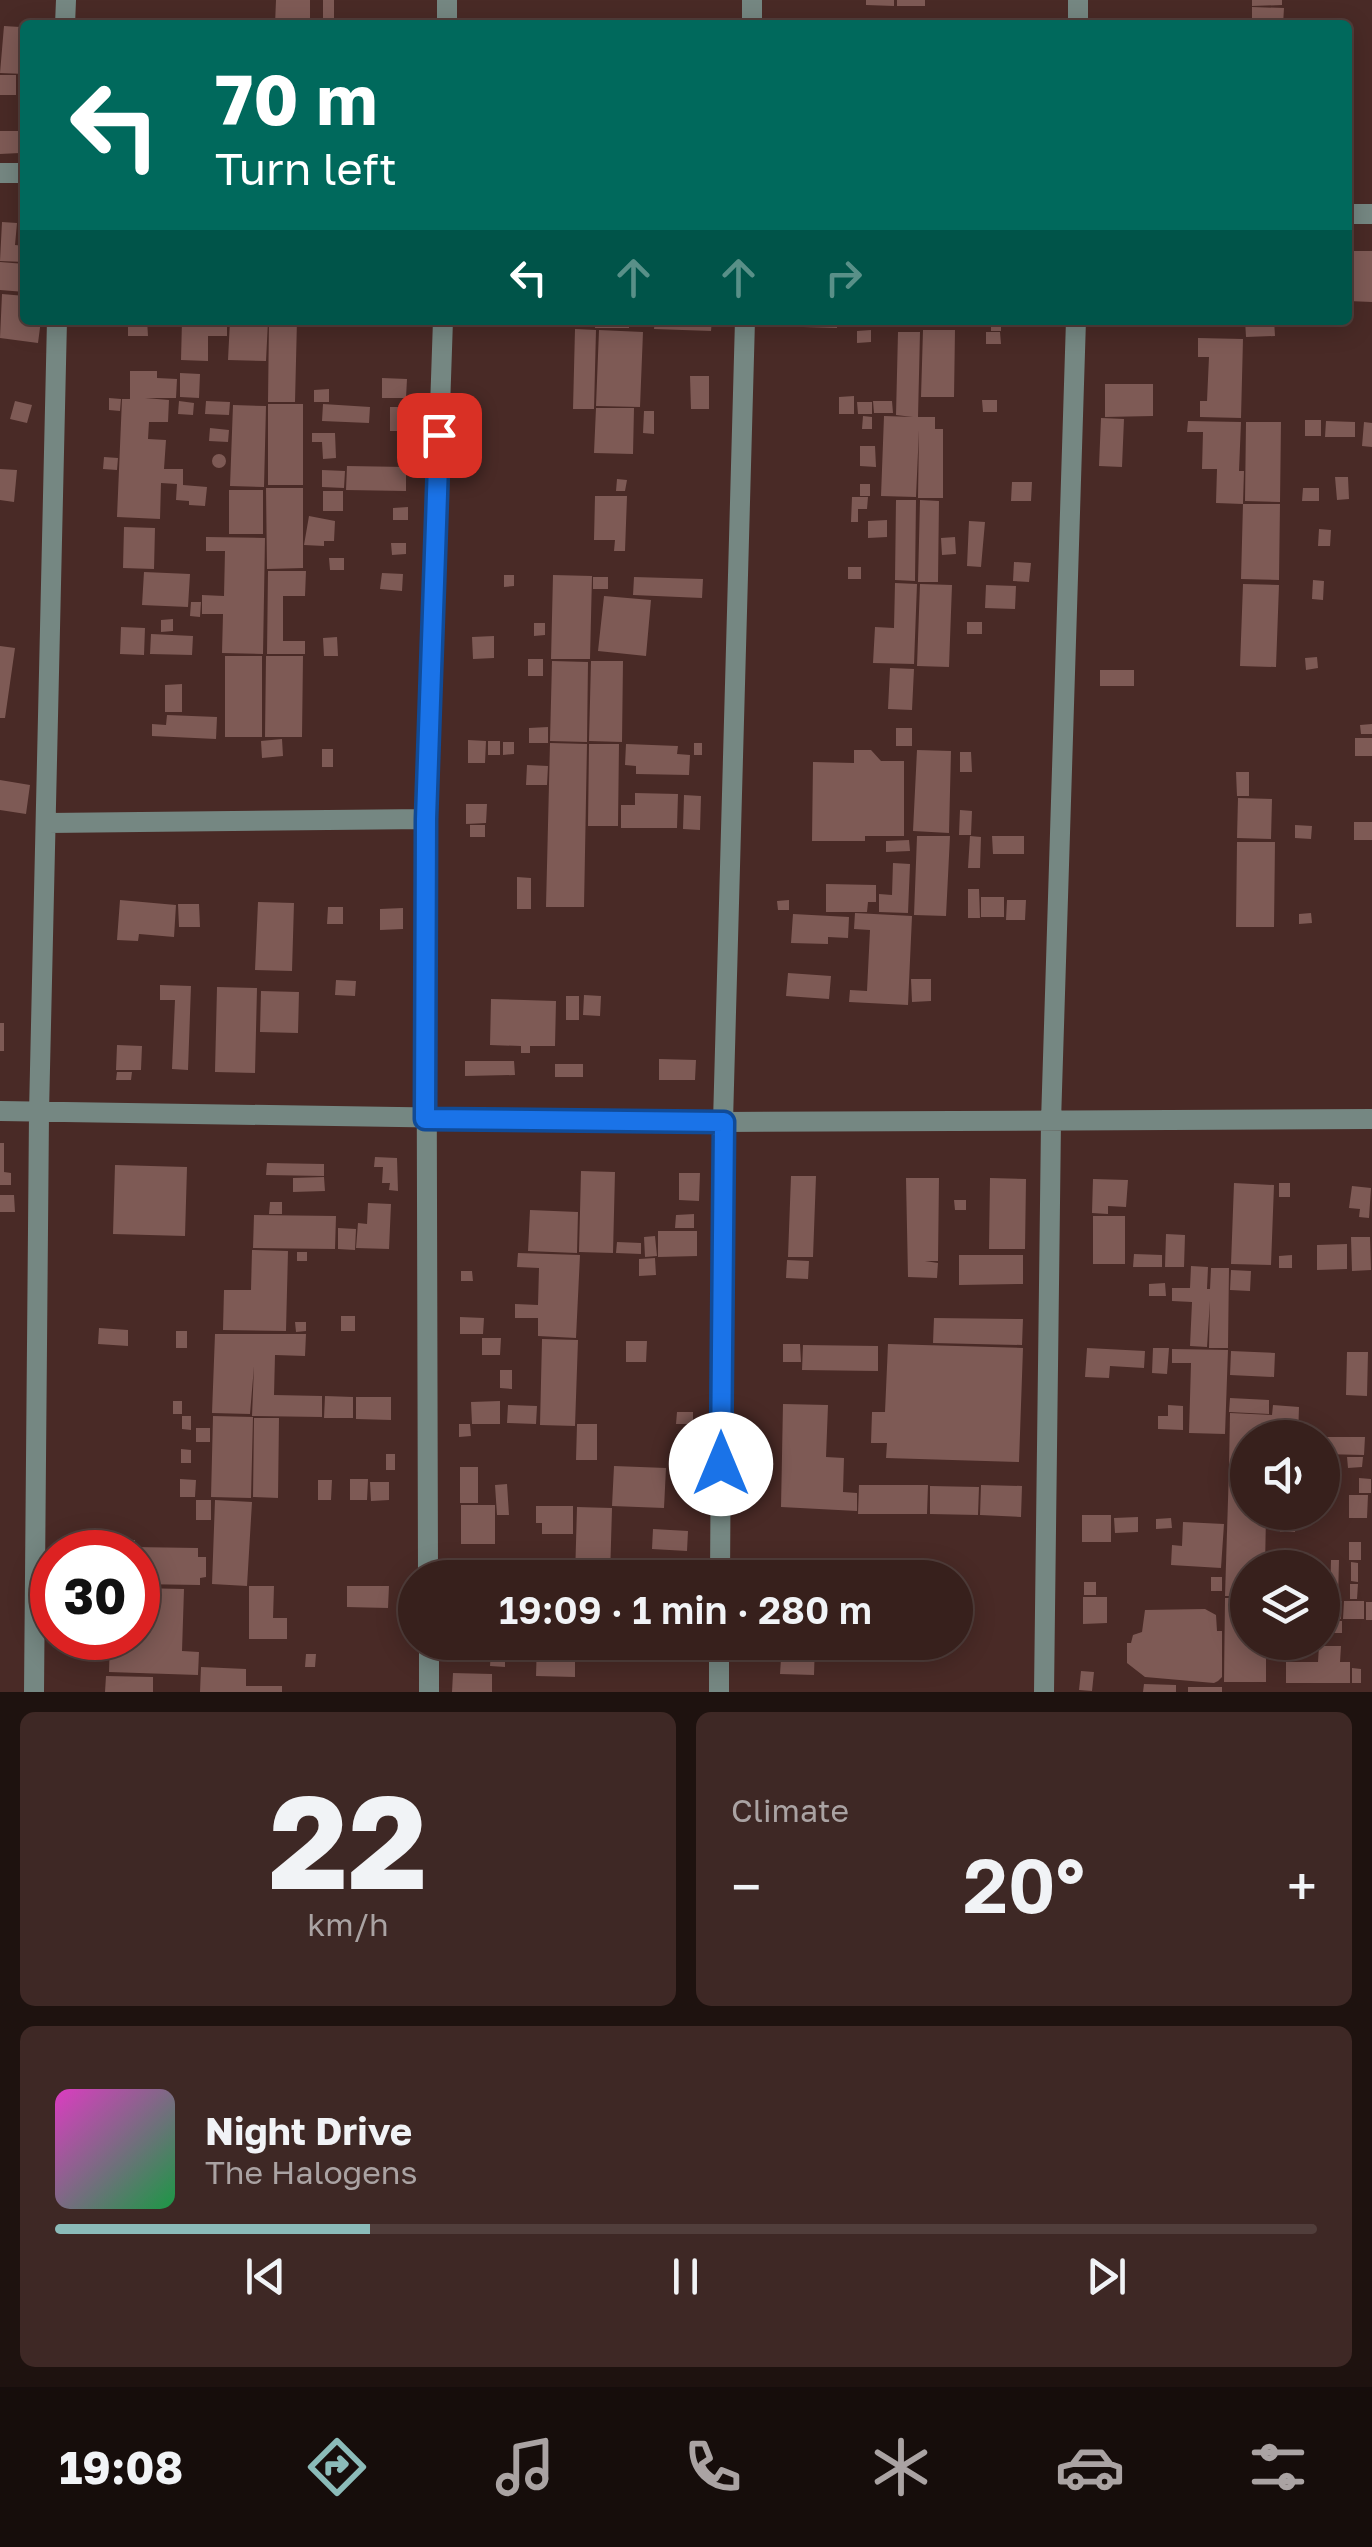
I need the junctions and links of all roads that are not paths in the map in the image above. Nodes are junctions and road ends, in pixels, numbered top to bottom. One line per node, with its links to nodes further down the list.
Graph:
1 (57, 325): 6 (street)
2 (443, 325): 5 (street)
3 (745, 325): 11 (street)
4 (1076, 325): 12 (street)
5 (426, 819): 6 (street); 9 (street)
6 (48, 823): 8 (street)
7 (0, 1111): 8 (street)
8 (39, 1112): 9 (street); 17 (street)
9 (425, 1119): 11 (street); 13 (street)
10 (1372, 1119): 12 (street)
11 (724, 1122): 12 (street); 14 (street)
12 (1051, 1122): 20 (street)
13 (428, 1560)
14 (720, 1560)
15 (429, 1660): 18 (street)
16 (719, 1660): 19 (street)
17 (34, 1692)
18 (429, 1692)
19 (719, 1692)
20 (1044, 1692)

